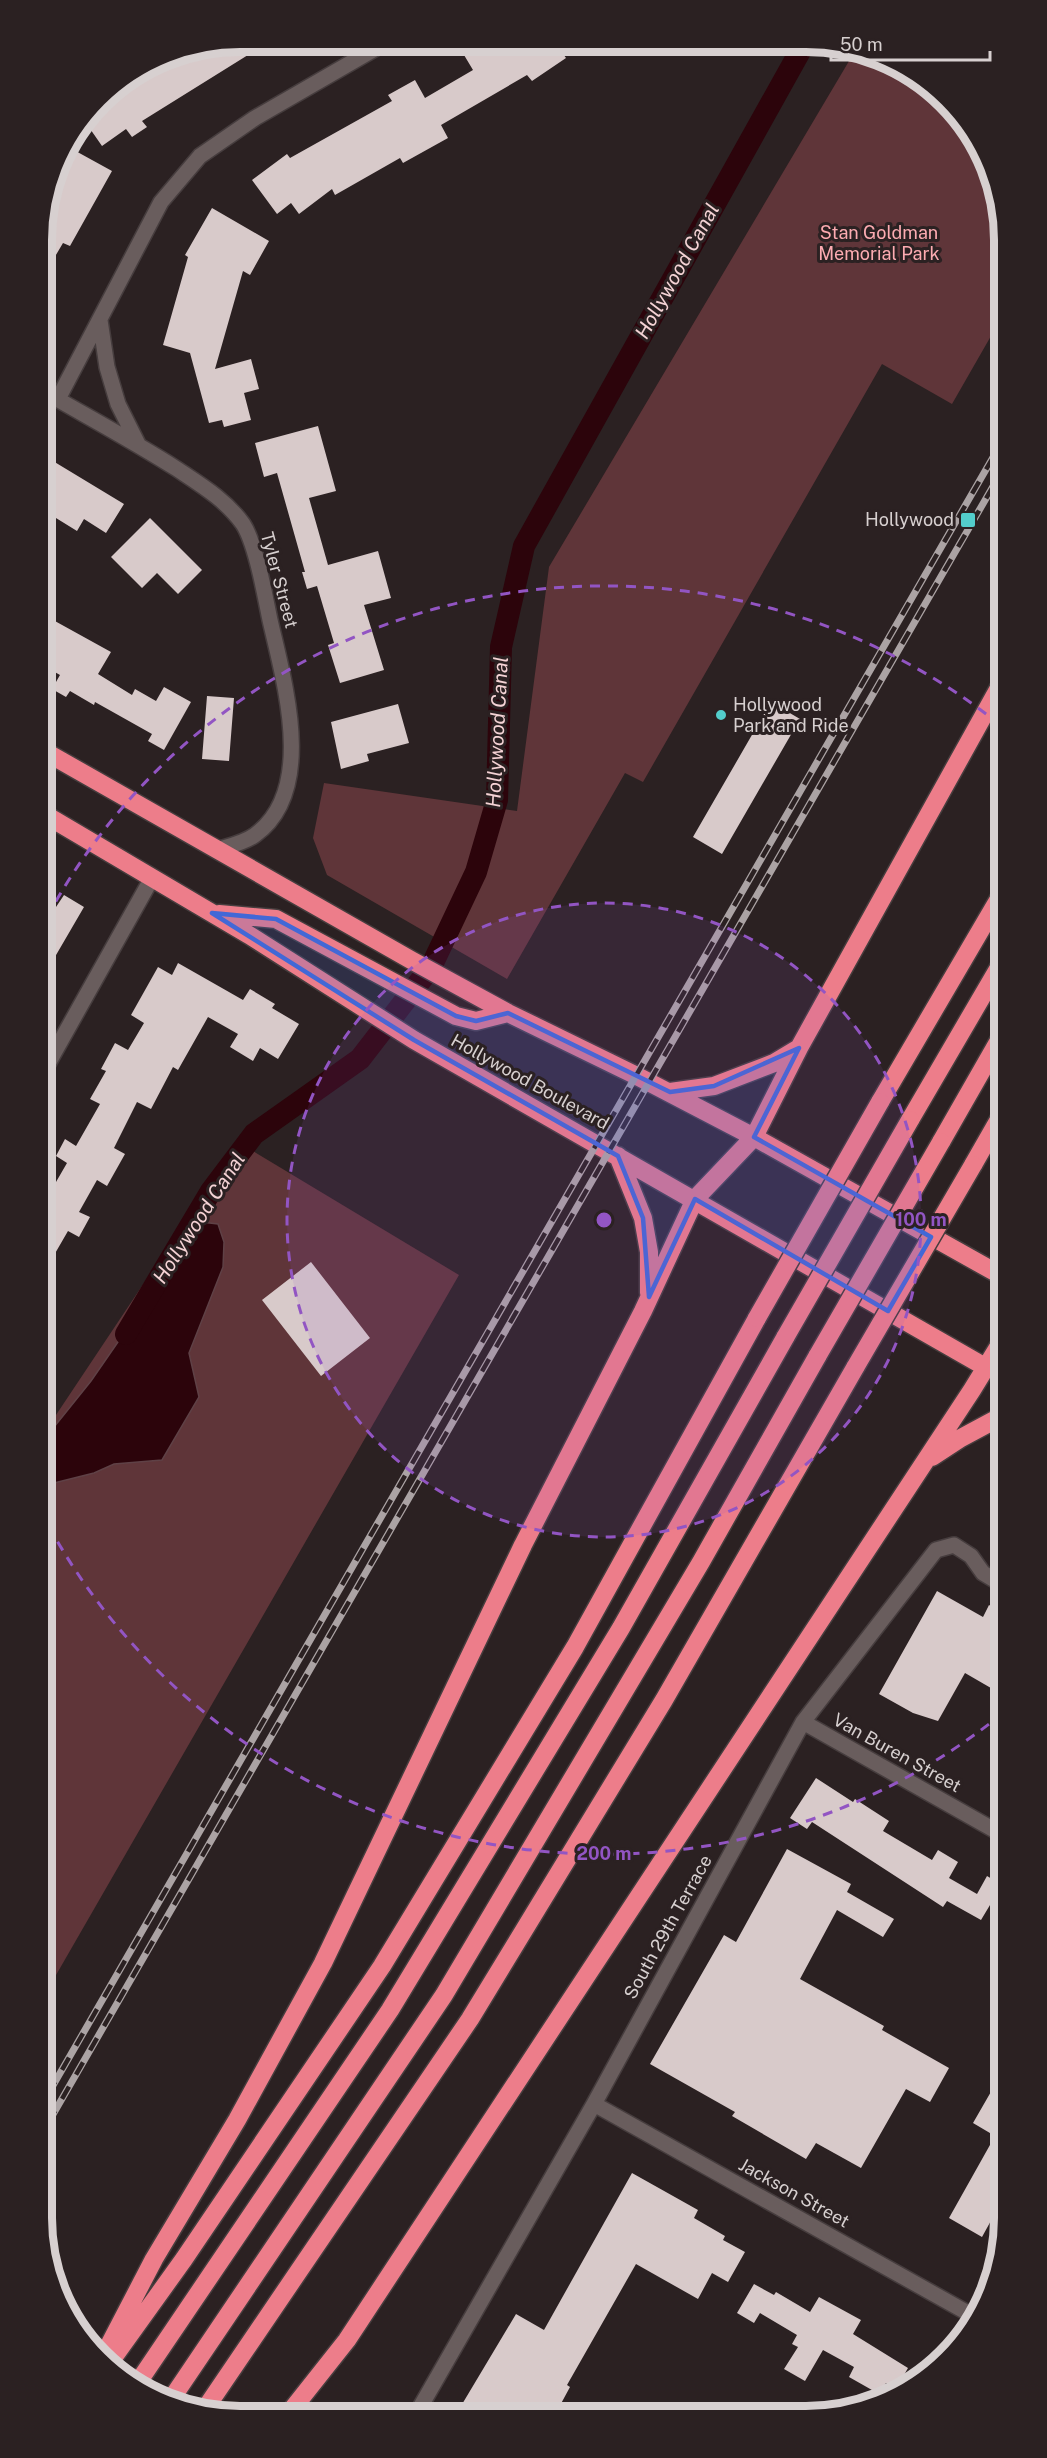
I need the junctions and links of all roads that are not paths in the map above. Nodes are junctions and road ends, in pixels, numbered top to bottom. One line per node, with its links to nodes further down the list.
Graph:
1 (368, 53): 2 (street)
2 (100, 320): 4 (street); 5 (street)
3 (53, 397): 4 (street, Tyler Street)
4 (57, 399): 5 (street, Tyler Street)
5 (138, 444): 9 (street, Tyler Street)
6 (994, 697): 15 (highway)
7 (53, 756): 9 (highway)
8 (53, 819): 10 (highway, Hollywood Boulevard)
9 (216, 850): 14 (highway)
10 (152, 878): 12 (highway, Hollywood Boulevard); 17 (street)
11 (994, 907): 34 (highway, bridge)
12 (212, 913): 14 (highway); 21 (highway, Hollywood Boulevard)
13 (994, 976): 35 (highway, bridge)
14 (508, 1013): 18 (highway)
15 (799, 1048): 18 (highway); 20 (highway)
16 (994, 1049): 36 (highway, bridge)
17 (53, 1055)
18 (670, 1092): 20 (highway)
19 (994, 1128): 37 (highway, bridge)
20 (754, 1137): 22 (highway); 23 (highway)
21 (618, 1156): 22 (highway, Hollywood Boulevard); 24 (highway)
22 (695, 1199): 24 (highway); 25 (highway, Hollywood Boulevard)
23 (994, 1272)
24 (649, 1297): 33 (highway)
25 (994, 1372): 27 (highway)
26 (994, 1420): 27 (highway)
27 (926, 1461): 38 (highway)
28 (994, 1580): 29 (street, South 29th Terrace)
29 (803, 1722): 30 (street, Van Buren Street); 31 (street, South 29th Terrace)
30 (994, 1830)
31 (594, 2104): 32 (street, Jackson Street); 39 (street, South 29th Terrace)
32 (968, 2313)
33 (107, 2349)
34 (114, 2356)
35 (142, 2377)
36 (175, 2394)
37 (209, 2403)
38 (295, 2406)
39 (421, 2406)

